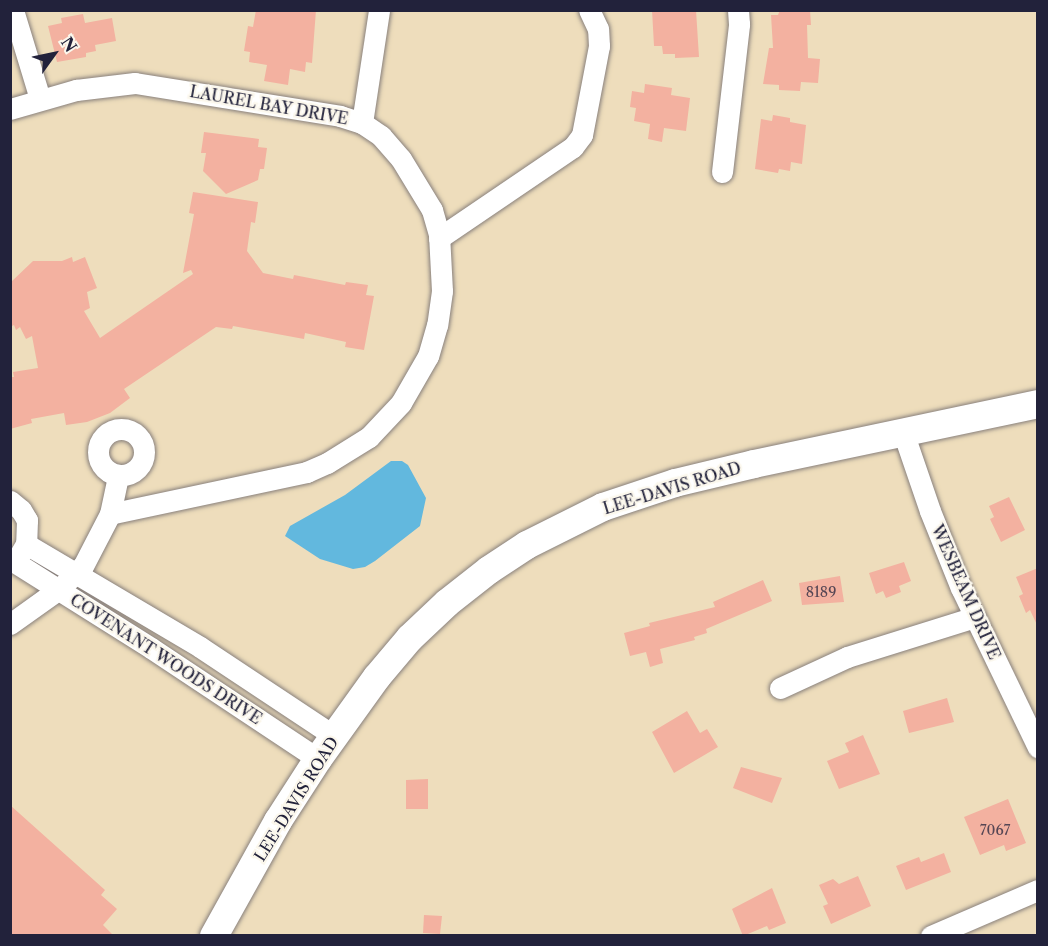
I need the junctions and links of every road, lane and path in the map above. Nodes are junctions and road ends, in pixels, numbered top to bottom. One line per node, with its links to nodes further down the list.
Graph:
1 (13, 10): 5 (street)
2 (380, 10): 7 (street)
3 (589, 10): 9 (street)
4 (738, 10): 8 (street)
5 (40, 99): 6 (street, LAUREL BAY DRIVE); 7 (street, LAUREL BAY DRIVE)
6 (10, 109)
7 (362, 123): 9 (street, LAUREL BAY DRIVE)
8 (722, 172)
9 (439, 238): 14 (street, LAUREL BAY DRIVE)
10 (1038, 404): 11 (main road, LEE-DAVIS ROAD)
11 (903, 432): 18 (street, WESBEAM DRIVE); 22 (main road, LEE-DAVIS ROAD)
12 (118, 475): 14 (street)
13 (10, 501): 15 (street)
14 (110, 514): 16 (street)
15 (17, 556): 16 (street, COVENANT WOODS DRIVE); 17 (street, COVENANT WOODS DRIVE)
16 (75, 574): 17 (street); 22 (street, COVENANT WOODS DRIVE)
17 (59, 589): 19 (street); 22 (street, COVENANT WOODS DRIVE)
18 (975, 617): 20 (street); 21 (street, WESBEAM DRIVE)
19 (10, 624)
20 (780, 688)
21 (1038, 747)
22 (326, 748): 24 (main road, LEE-DAVIS ROAD)
23 (1038, 890): 25 (street)
24 (214, 936)
25 (931, 936)

